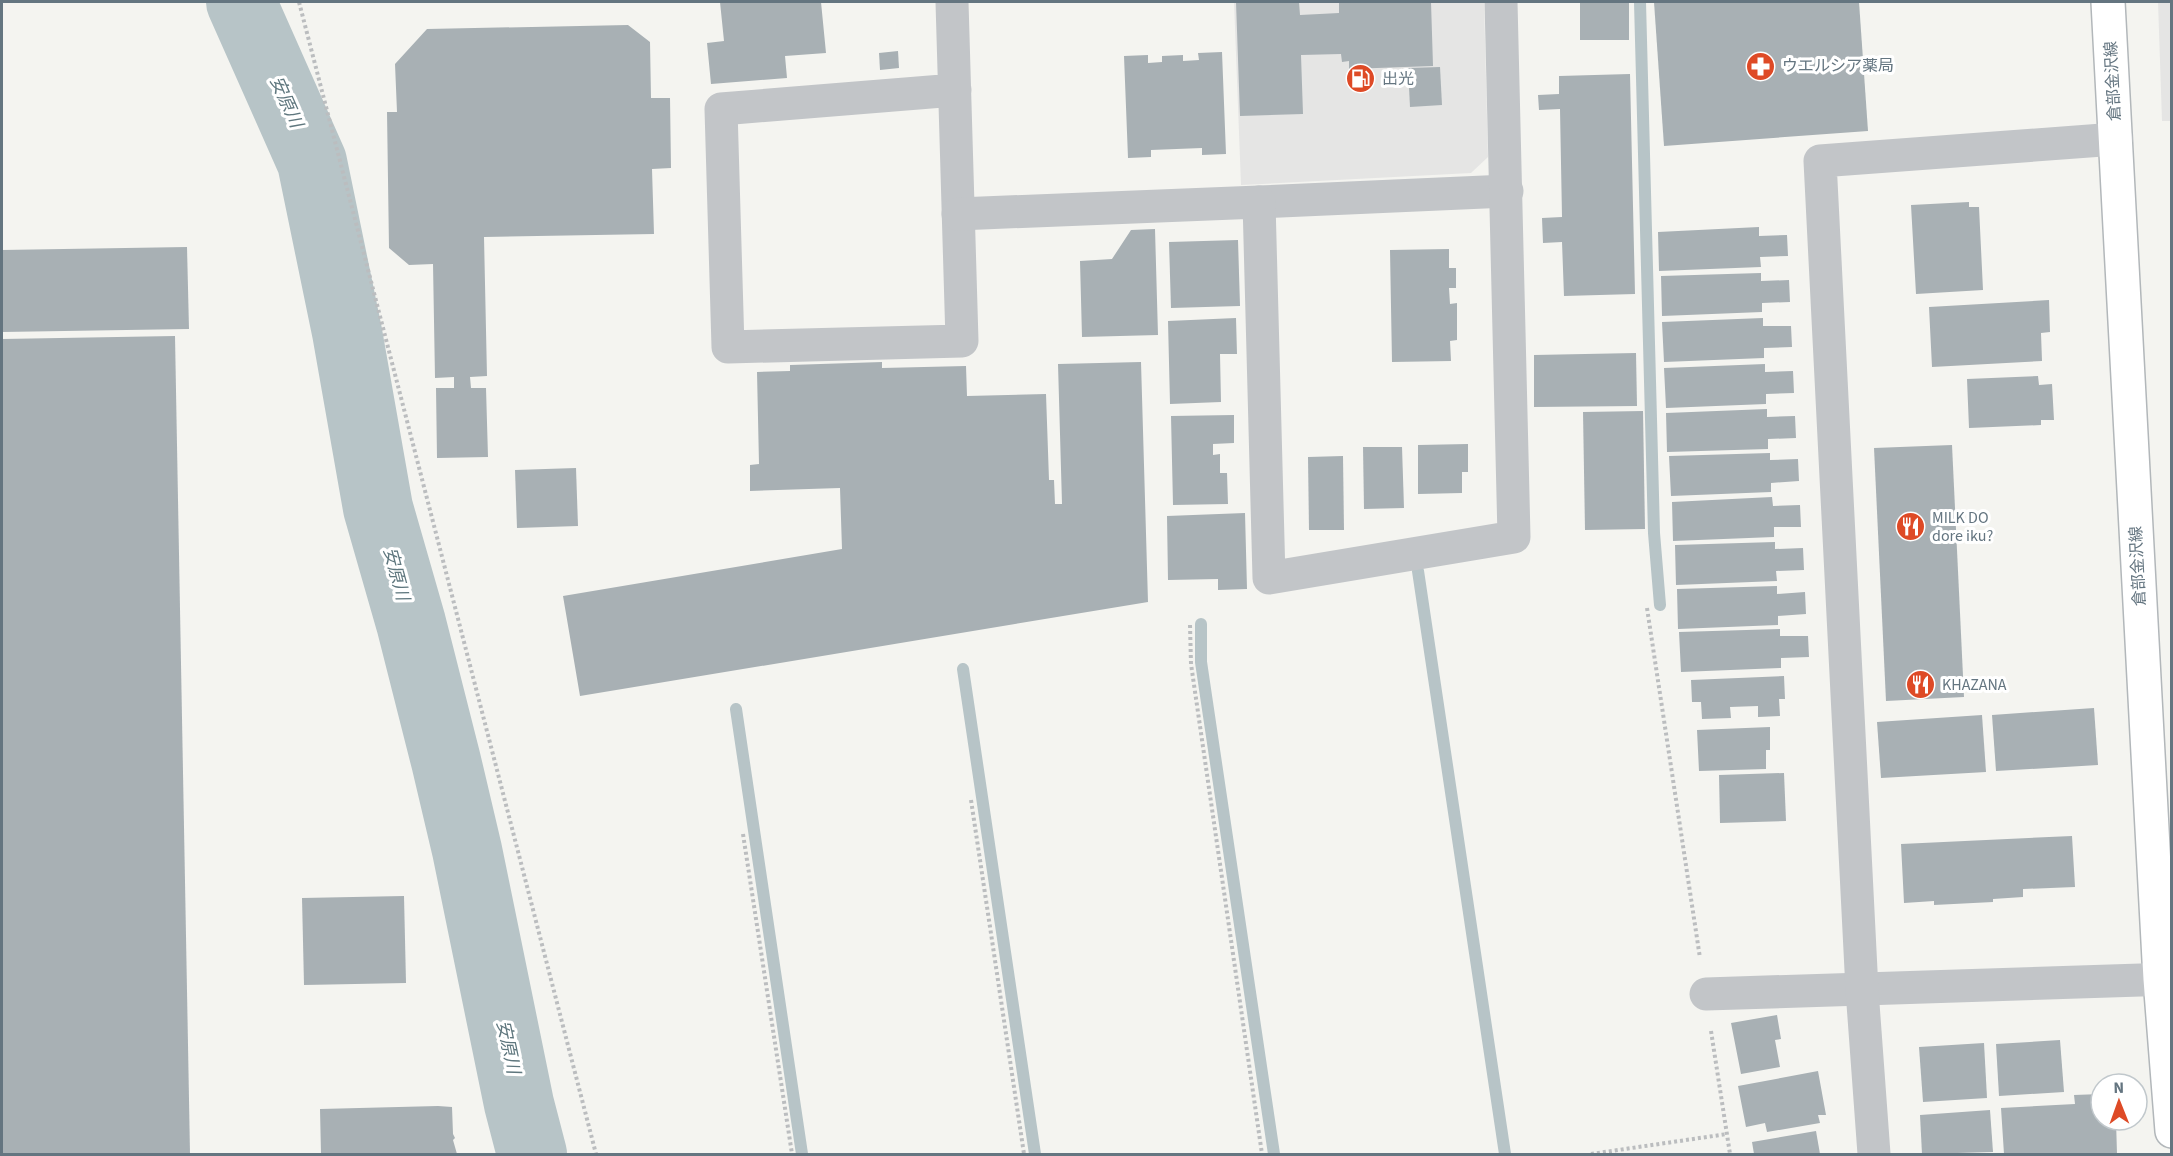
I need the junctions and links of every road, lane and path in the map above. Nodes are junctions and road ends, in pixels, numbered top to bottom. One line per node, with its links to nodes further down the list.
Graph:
1 (299, 2): 19 (path)
2 (952, 2): 5 (street)
3 (1501, 2): 7 (street)
4 (2108, 2): 6 (main road, 倉部金沢線)
5 (955, 90): 9 (street); 9 (street)
6 (2116, 139): 14 (main road, 倉部金沢線); 15 (street)
7 (1506, 191): 8 (street); 8 (street)
8 (1259, 202): 9 (street)
9 (958, 214)
10 (1647, 608): 16 (path)
11 (1190, 625): 22 (path)
12 (971, 800): 21 (path)
13 (743, 834): 20 (path)
14 (2166, 979): 15 (street); 17 (main road, 倉部金沢線)
15 (1862, 990): 16 (street); 25 (street)
16 (1706, 994): 18 (path)
17 (2172, 1131)
18 (1728, 1134): 23 (path); 24 (path)
19 (596, 1155)
20 (792, 1155)
21 (1024, 1155)
22 (1262, 1155)
23 (1591, 1155)
24 (1730, 1155)
25 (1874, 1155)

